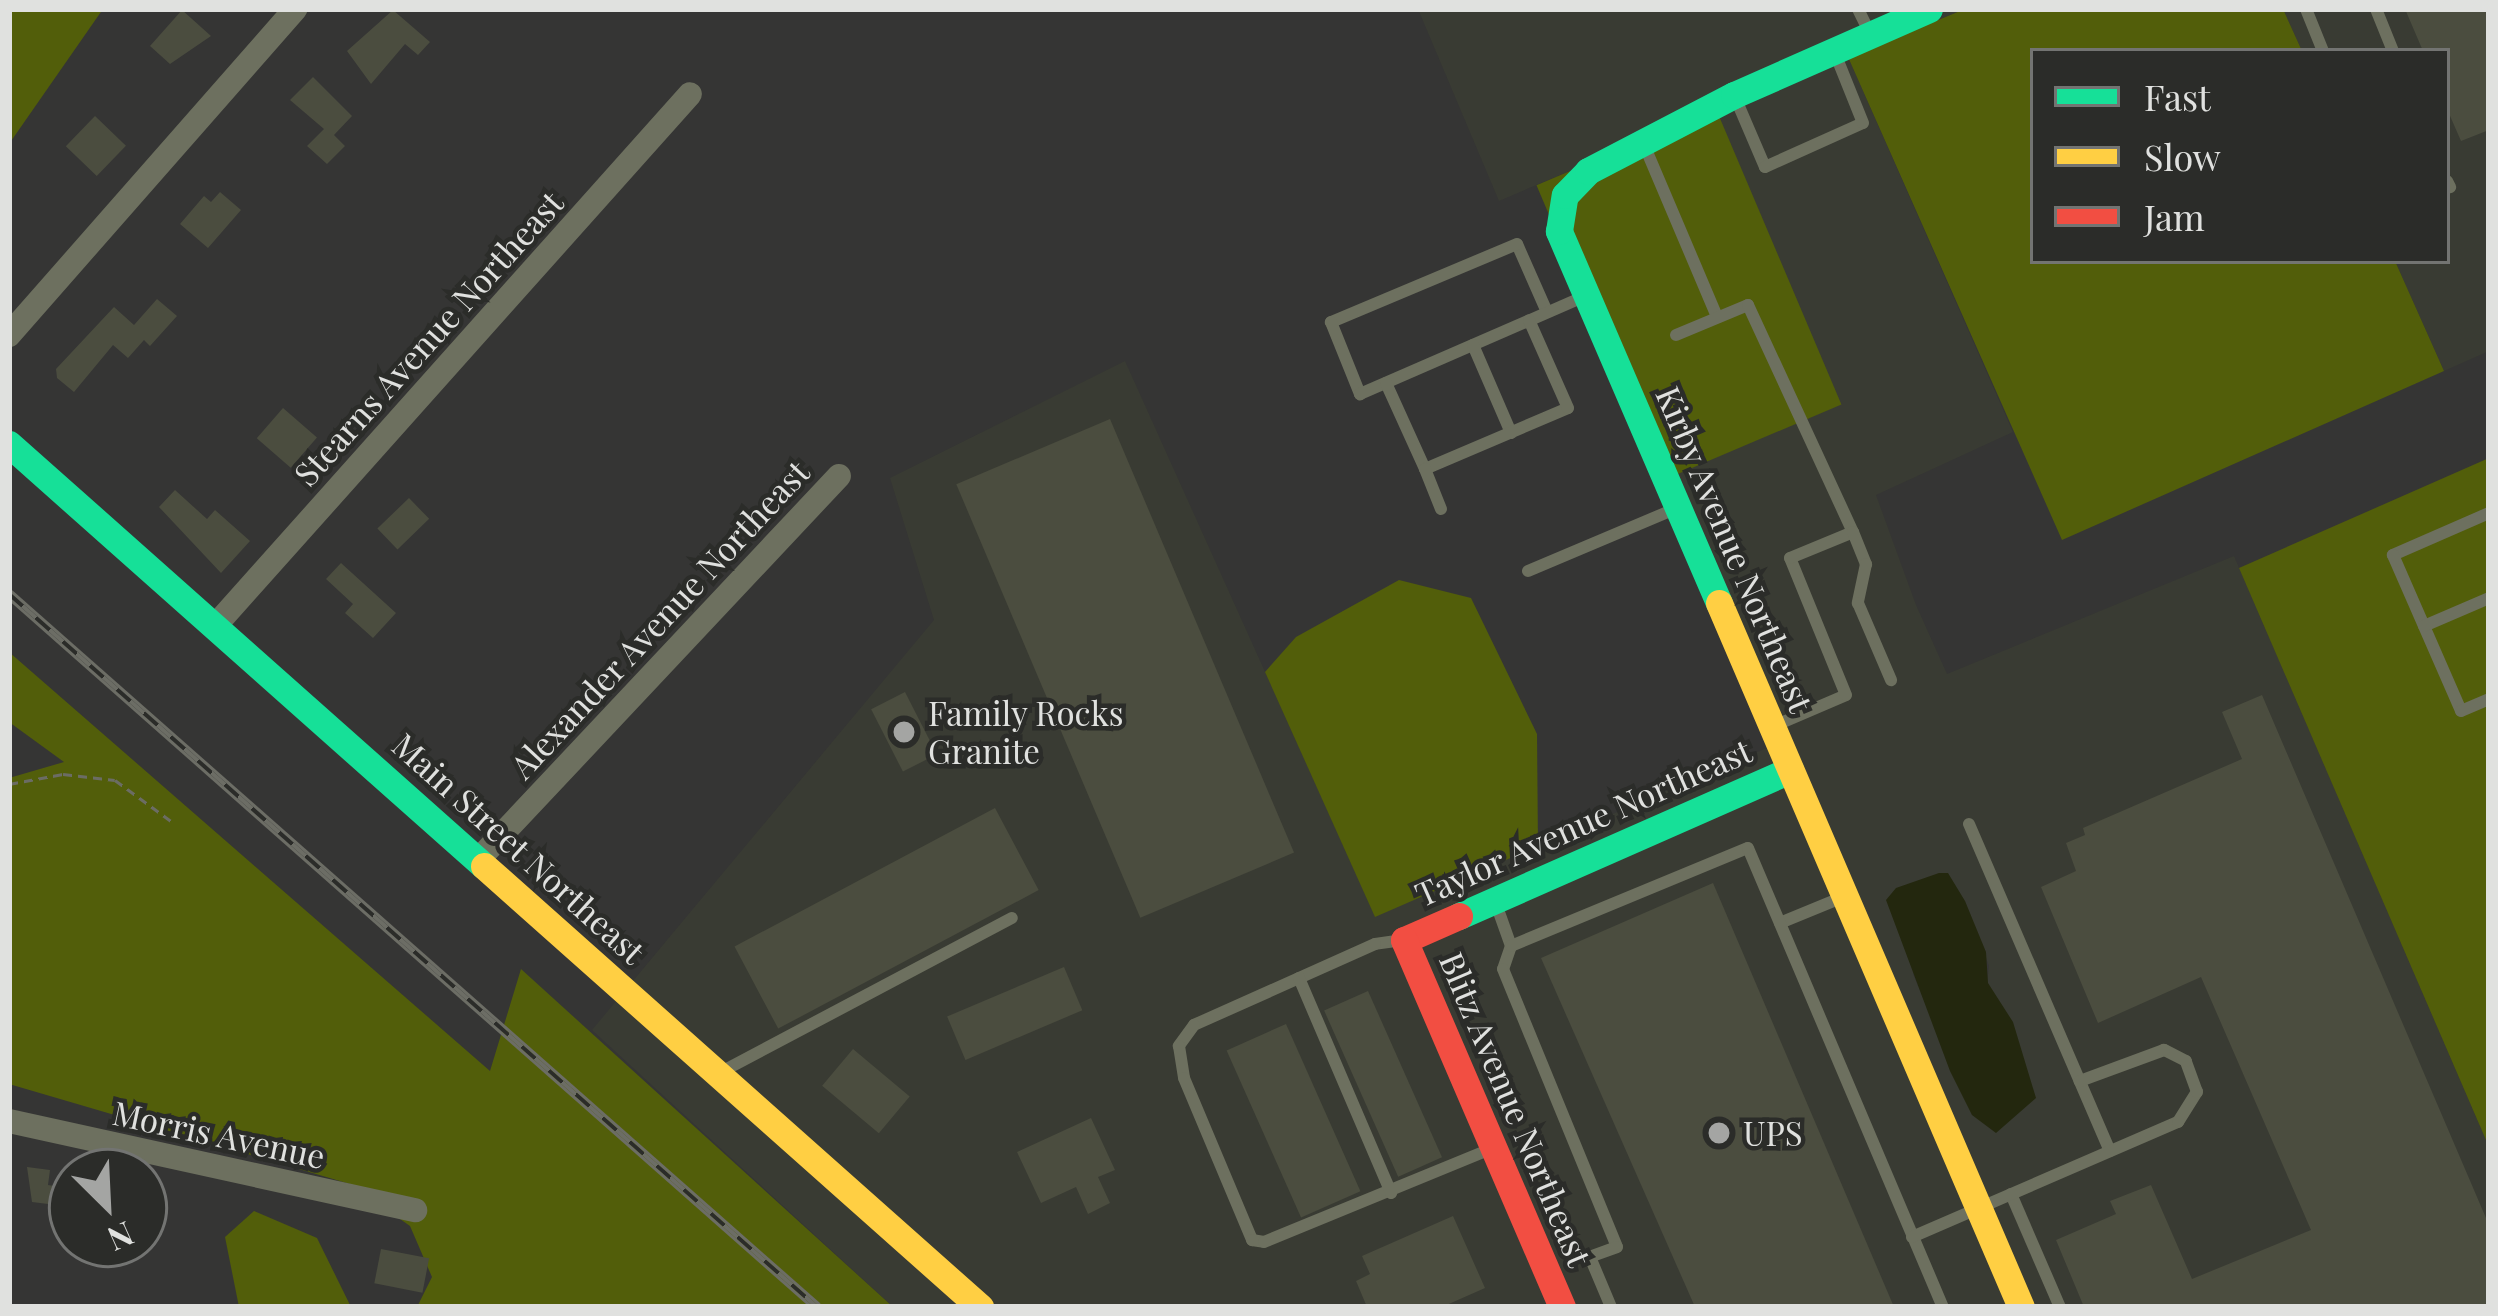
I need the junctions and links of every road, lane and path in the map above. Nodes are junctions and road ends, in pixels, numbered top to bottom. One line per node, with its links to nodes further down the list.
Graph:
1 (296, 9): 16 (street)
2 (1927, 9): 5 (street, Kirby Avenue Northeast)
3 (2306, 9): 6 (lane)
4 (2376, 9): 7 (lane)
5 (1864, 21): 8 (street, Kirby Avenue Northeast)
6 (2323, 48)
7 (2392, 48)
8 (1833, 50): 10 (street, Kirby Avenue Northeast); 10 (lane)
9 (690, 94): 30 (street, Stearns Avenue Northeast)
10 (1734, 94): 11 (street, Kirby Avenue Northeast)
11 (1642, 141): 12 (street, Kirby Avenue Northeast); 14 (lane)
12 (1586, 295): 13 (lane); 24 (street, Kirby Avenue Northeast)
13 (1546, 312): 15 (lane); 19 (lane)
14 (1717, 317): 17 (lane); 27 (lane)
15 (1529, 320): 18 (lane); 20 (lane)
16 (9, 334)
17 (1676, 334)
18 (1473, 345): 19 (lane); 20 (lane)
19 (1386, 383): 22 (lane)
20 (1510, 433): 22 (lane)
21 (9, 444): 30 (street, Main Street Northeast)
22 (1425, 469): 25 (lane)
23 (839, 476): 39 (street, Alexander Avenue Northeast)
24 (1678, 508): 28 (lane); 34 (street, Kirby Avenue Northeast)
25 (1442, 509)
26 (2489, 513): 31 (lane)
27 (1853, 532): 32 (lane); 34 (lane)
28 (1528, 571)
29 (2489, 598): 31 (lane)
30 (215, 626): 39 (street, Main Street Northeast)
31 (2424, 626): 33 (lane)
32 (1891, 680)
33 (2489, 699)
34 (1772, 726): 35 (street, Kirby Avenue Northeast)
35 (1790, 770): 40 (street, Kirby Avenue Northeast); 41 (street, Taylor Avenue Northeast)
36 (9, 784): 37 (path)
37 (171, 821)
38 (1969, 824): 48 (lane)
39 (478, 860): 47 (street, Main Street Northeast)
40 (1844, 897): 43 (lane); 54 (street, Kirby Avenue Northeast)
41 (1494, 900): 44 (street, Taylor Avenue Northeast); 45 (lane)
42 (1012, 918): 47 (lane)
43 (1780, 923): 45 (lane); 56 (lane)
44 (1404, 940): 46 (lane); 50 (street, Blitz Avenue Northeast)
45 (1511, 946): 59 (lane)
46 (1299, 978): 52 (lane); 52 (lane)
47 (718, 1073): 57 (street, Main Street Northeast)
48 (2080, 1082): 51 (lane); 51 (lane)
49 (9, 1121): 55 (street, Morris Avenue)
50 (1494, 1148): 52 (lane); 58 (street, Blitz Avenue Northeast)
51 (2110, 1151): 53 (lane)
52 (1391, 1193)
53 (2012, 1193): 54 (lane); 62 (lane)
54 (1978, 1208): 56 (lane); 61 (street, Kirby Avenue Northeast)
55 (415, 1210)
56 (1912, 1237): 60 (lane)
57 (980, 1307)
58 (1562, 1307)
59 (1611, 1307)
60 (1943, 1307)
61 (2021, 1307)
62 (2060, 1307)

